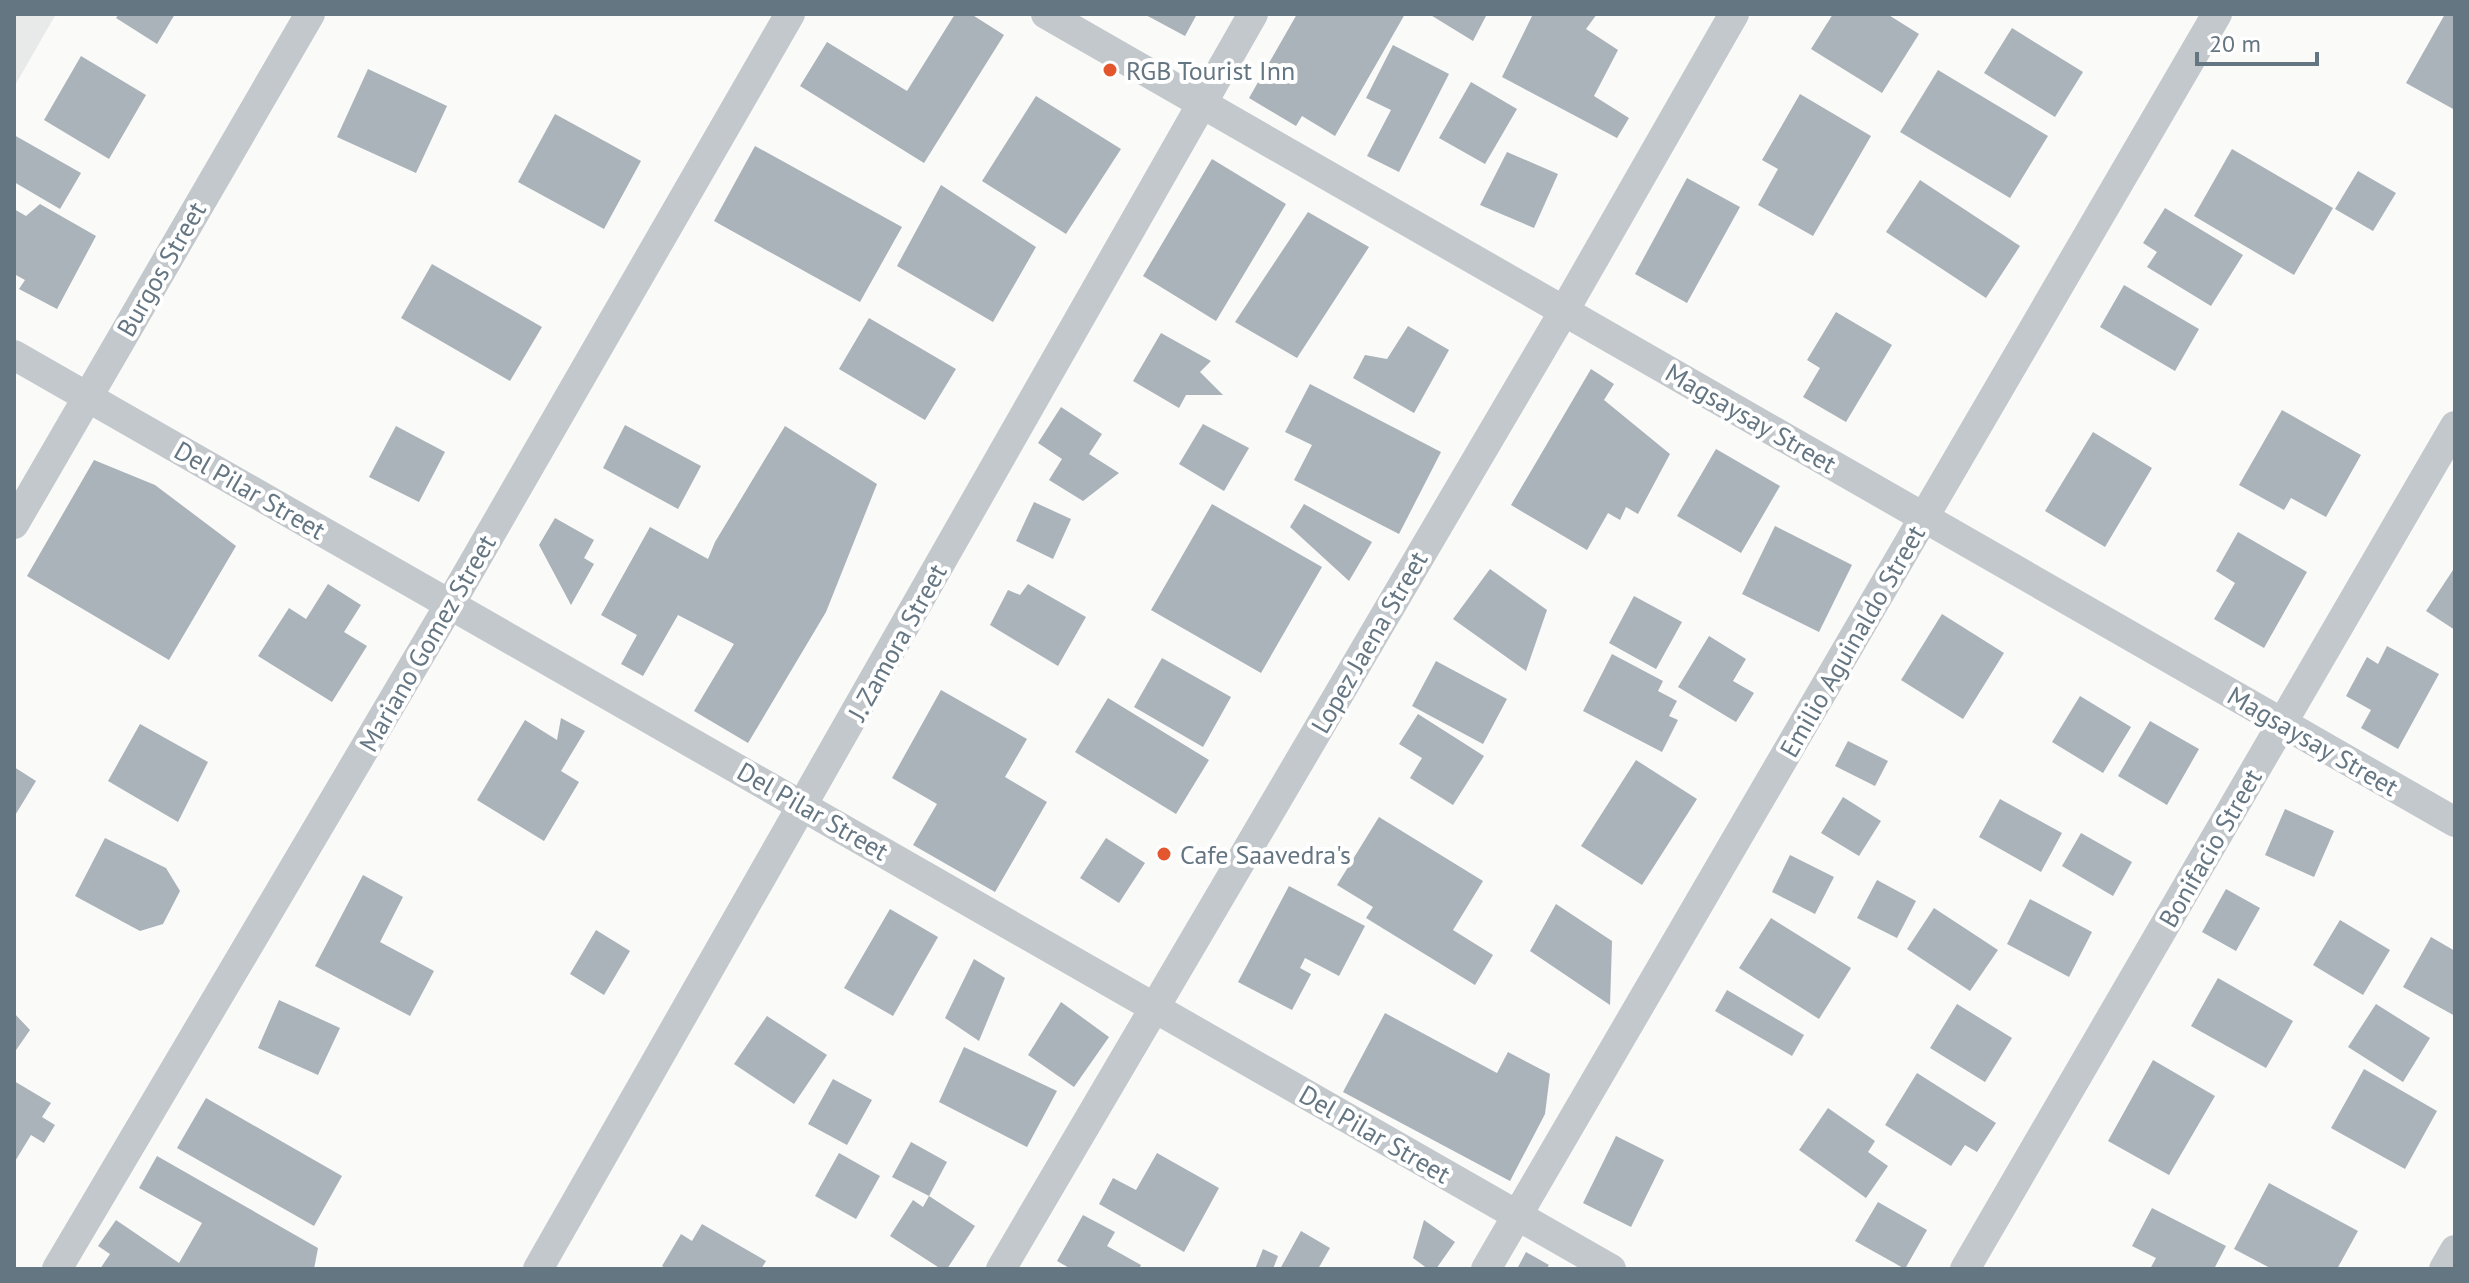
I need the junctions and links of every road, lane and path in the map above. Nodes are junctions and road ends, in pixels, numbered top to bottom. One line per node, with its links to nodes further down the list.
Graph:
1 (310, 14): 10 (street, Burgos Street)
2 (790, 14): 14 (street, Mariano Gomez Street)
3 (1046, 14): 7 (street, Magsaysay Street)
4 (1253, 14): 7 (street, J. Zamora Street)
5 (1734, 14): 8 (street, Lopez Jaena Street)
6 (2217, 14): 12 (street, Emilio Aguinaldo Street)
7 (1201, 103): 8 (street, Magsaysay Street); 16 (street, J. Zamora Street)
8 (1564, 311): 12 (street, Magsaysay Street); 18 (street, Lopez Jaena Street)
9 (14, 355): 10 (street, Del Pilar Street)
10 (87, 396): 13 (street, Burgos Street); 14 (street, Del Pilar Street)
11 (2455, 426): 15 (street, Bonifacio Street)
12 (1924, 517): 15 (street, Magsaysay Street); 19 (street, Emilio Aguinaldo Street)
13 (14, 524)
14 (450, 604): 16 (street, Del Pilar Street); 21 (street, Mariano Gomez Street)
15 (2282, 723): 17 (street, Magsaysay Street); 26 (street, Bonifacio Street)
16 (804, 806): 18 (street, Del Pilar Street); 22 (street, J. Zamora Street)
17 (2455, 822)
18 (1154, 1007): 19 (street, Del Pilar Street); 23 (street, Lopez Jaena Street)
19 (1518, 1216): 24 (street, Emilio Aguinaldo Street); 25 (street, Del Pilar Street)
20 (2455, 1250): 27 (street)
21 (57, 1269)
22 (538, 1269)
23 (1001, 1269)
24 (1486, 1269)
25 (1611, 1269)
26 (1965, 1269)
27 (2444, 1269)

